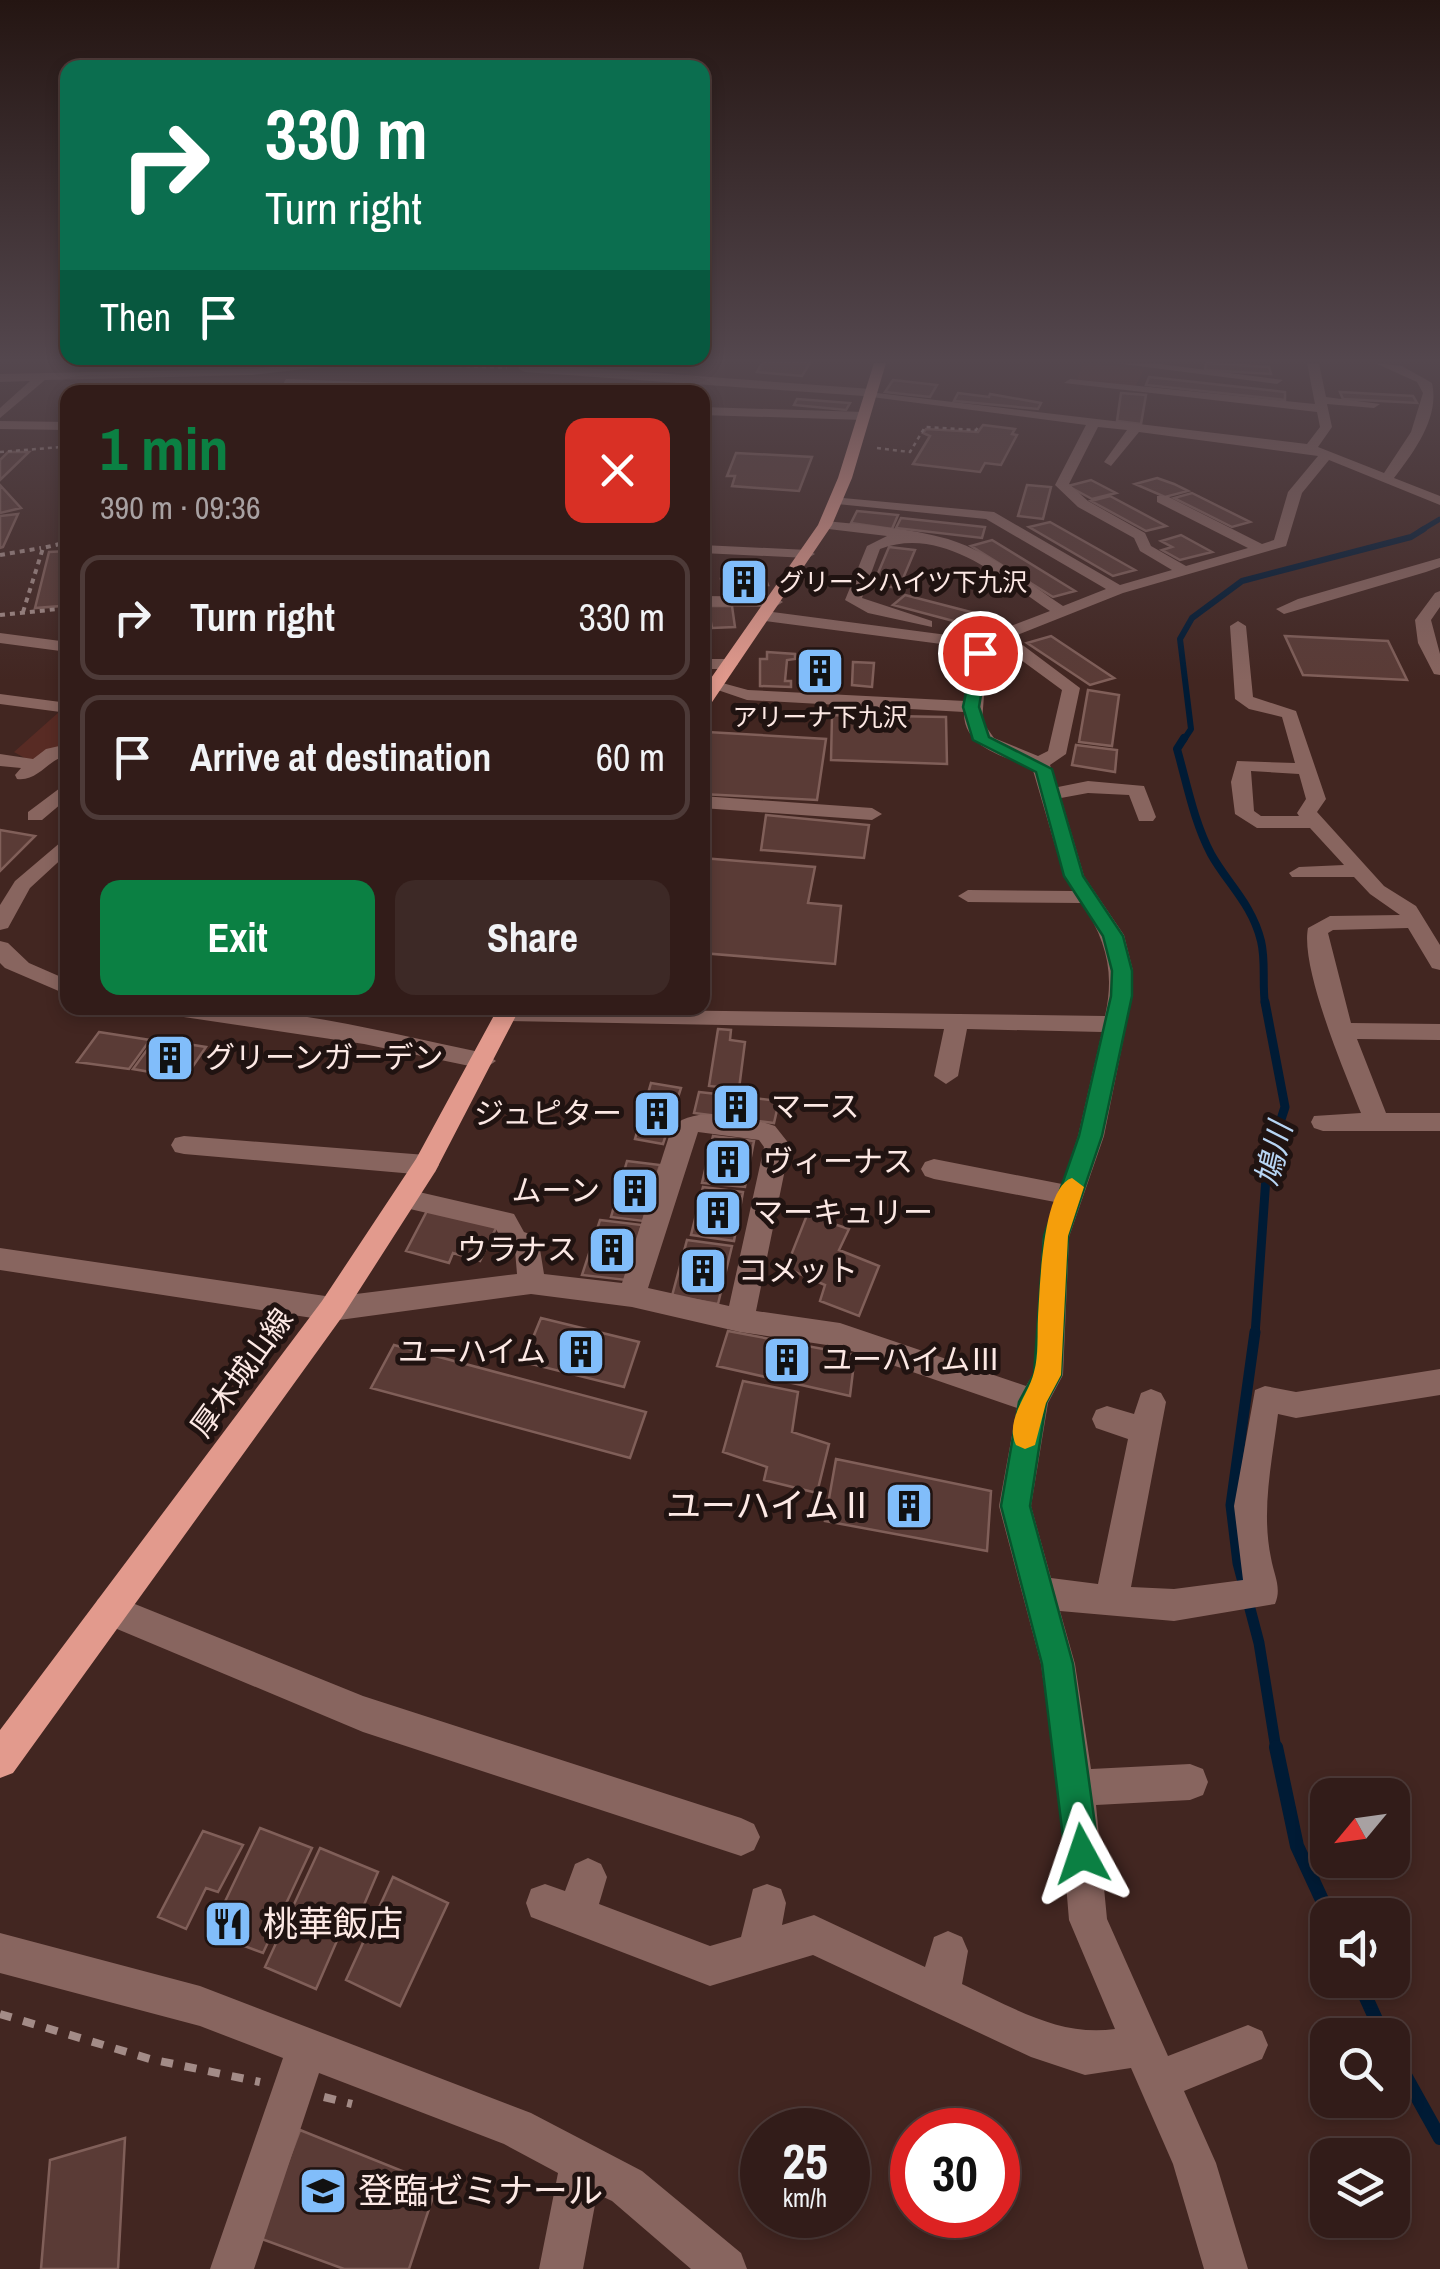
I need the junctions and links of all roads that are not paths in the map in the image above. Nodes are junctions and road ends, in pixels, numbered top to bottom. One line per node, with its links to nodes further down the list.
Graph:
1 (847, 469): 8 (main road)
2 (1070, 469): 16 (street)
3 (1315, 469): 13 (street)
4 (1365, 469): 6 (street)
5 (1394, 469): 6 (street)
6 (1387, 478): 9 (street)
7 (1162, 499): 13 (street)
8 (837, 500): 10 (main road); 17 (street)
9 (1440, 501)
10 (825, 525): 11 (street); 14 (main road)
11 (912, 534): 22 (street); 26 (street)
12 (710, 545): 14 (street)
13 (1261, 550): 16 (street)
14 (808, 554): 20 (main road)
15 (1440, 562): 21 (street)
16 (1185, 571): 17 (street)
17 (1118, 590): 22 (street)
18 (1440, 596): 30 (street)
19 (710, 602): 20 (street)
20 (775, 602): 23 (main road)
21 (1289, 604)
22 (1060, 611): 26 (street)
23 (764, 616): 26 (street); 29 (main road)
24 (1238, 626): 39 (street)
25 (0, 638): 27 (street)
26 (989, 640): 35 (street); 38 (street)
27 (60, 646)
28 (710, 664): 29 (street)
29 (730, 664): 31 (main road)
30 (1440, 670)
31 (715, 686): 32 (main road); 35 (street)
32 (710, 693)
33 (0, 700): 34 (street)
34 (60, 707)
35 (971, 707): 38 (street)
36 (60, 752): 37 (street)
37 (0, 760)
38 (1039, 764): 41 (street)
39 (1309, 769): 46 (street); 46 (street)
40 (60, 793): 43 (street)
41 (1053, 794): 45 (street); 51 (street)
42 (710, 803): 44 (street)
43 (37, 808)
44 (872, 814)
45 (1146, 818)
46 (1315, 822): 48 (street)
47 (60, 849): 53 (street)
48 (1359, 871): 49 (street); 52 (street)
49 (1299, 874)
50 (968, 896): 51 (street)
51 (1088, 897): 61 (street)
52 (1415, 921): 55 (street); 62 (street)
53 (0, 923)
54 (0, 948): 56 (street)
55 (1440, 963)
56 (60, 985)
57 (710, 1014): 60 (street)
58 (223, 1015): 64 (street)
59 (506, 1015): 64 (main road, 厚木城山線)
60 (957, 1020): 61 (street); 65 (street)
61 (1114, 1024): 72 (street)
62 (1340, 1031): 63 (street); 66 (street)
63 (1440, 1032)
64 (484, 1062): 70 (main road, 厚木城山線)
65 (946, 1076)
66 (1377, 1121): 67 (street); 68 (street)
67 (1322, 1122)
68 (1440, 1122)
69 (184, 1145): 70 (street)
70 (426, 1165): 73 (main road, 厚木城山線)
71 (934, 1169): 72 (street)
72 (1069, 1195): 80 (street)
73 (406, 1198): 75 (street); 77 (main road, 厚木城山線)
74 (0, 1259): 77 (street)
75 (531, 1283): 76 (street); 77 (street)
76 (632, 1296): 78 (street); 78 (street)
77 (332, 1309): 84 (main road, 厚木城山線)
78 (740, 1320): 80 (street)
79 (1440, 1382): 83 (street)
80 (1033, 1402): 82 (street)
81 (1107, 1419): 83 (street)
82 (1036, 1592): 83 (street); 87 (street)
83 (1111, 1602)
84 (110, 1610): 85 (main road, 厚木城山線); 88 (street)
85 (0, 1760)
86 (1190, 1782): 87 (street)
87 (1076, 1788): 97 (street)
88 (740, 1838)
89 (570, 1898): 92 (street)
90 (767, 1902): 92 (street)
91 (948, 1951): 94 (street)
92 (758, 1952): 94 (street)
93 (0, 1953): 95 (street)
94 (940, 1995): 97 (street)
95 (308, 2045): 98 (street); 99 (street)
96 (1248, 2046): 97 (street)
97 (1152, 2062): 102 (street)
98 (582, 2160): 100 (street); 101 (street)
99 (232, 2269)
100 (561, 2269)
101 (725, 2269)
102 (1226, 2269)

